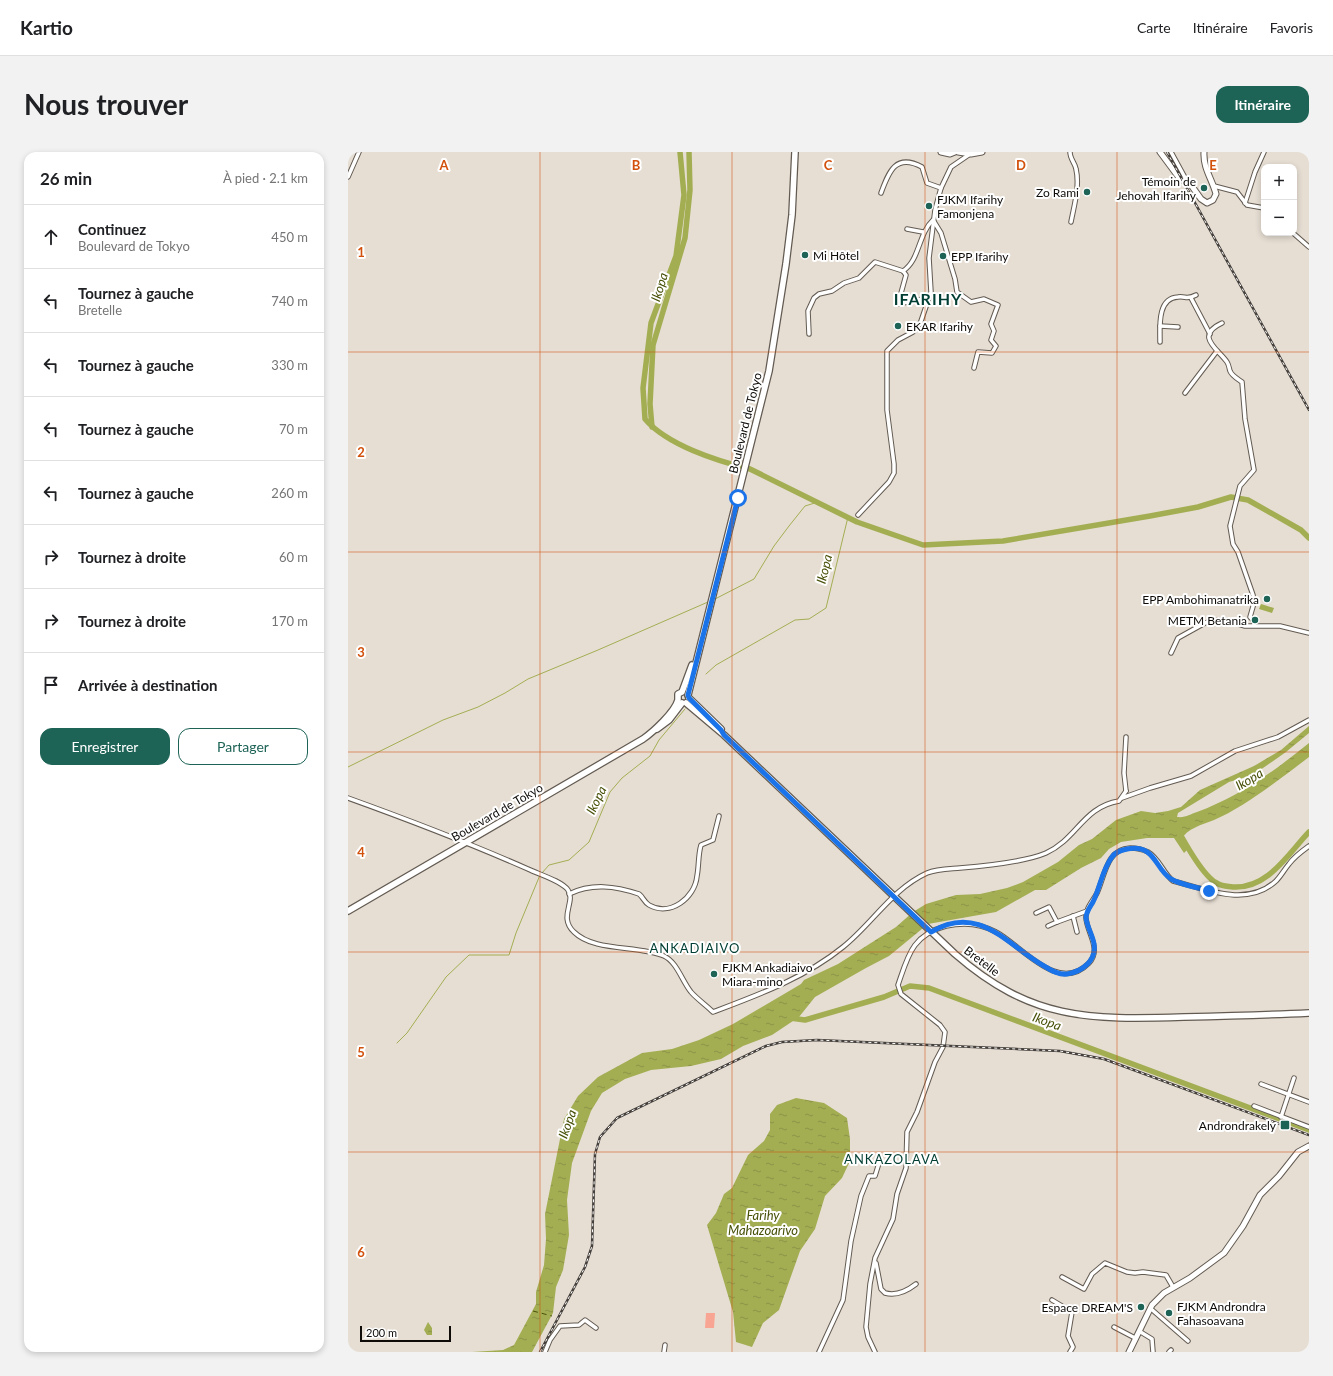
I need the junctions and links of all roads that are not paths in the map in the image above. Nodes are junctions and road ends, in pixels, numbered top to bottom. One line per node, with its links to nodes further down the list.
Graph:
1 (359, 152): 12 (street)
2 (795, 152): 41 (main road, Boulevard de Tokyo)
3 (941, 152): 4 (street)
4 (956, 152): 11 (street)
5 (982, 152): 11 (street)
6 (1070, 152): 20 (street)
7 (1160, 152): 13 (street)
8 (1171, 152): 13 (street)
9 (1204, 152): 14 (street)
10 (1264, 152): 17 (street)
11 (971, 154): 15 (street)
12 (348, 177)
13 (1188, 183): 14 (street)
14 (1214, 186): 17 (street)
15 (941, 188): 16 (street); 19 (street)
16 (881, 193)
17 (1244, 203): 18 (street)
18 (1261, 207)
19 (933, 220): 22 (street); 27 (street); 36 (street)
20 (1071, 222)
21 (907, 229): 22 (street)
22 (924, 232): 25 (street)
23 (1296, 236): 24 (street)
24 (1309, 247)
25 (903, 271): 27 (street); 32 (street)
26 (1196, 296): 28 (street)
27 (928, 298): 38 (street)
28 (1191, 298): 30 (street); 33 (street)
29 (1222, 323): 33 (street)
30 (1160, 326): 31 (street); 34 (street)
31 (1178, 327)
32 (809, 334)
33 (1210, 334): 35 (street)
34 (1160, 342)
35 (1217, 351): 37 (street); 39 (street)
36 (974, 368)
37 (1185, 393)
38 (858, 515)
39 (1254, 625): 40 (street); 42 (street)
40 (1309, 633)
41 (698, 652): 43 (main road); 44 (main road, Boulevard de Tokyo)
42 (1171, 653)
43 (682, 692): 44 (main road, Bretelle); 44 (main road)
44 (684, 700): 50 (main road, Boulevard de Tokyo); 53 (main road, Bretelle)
45 (1309, 720): 47 (street)
46 (1126, 737): 47 (street)
47 (1126, 791): 53 (street)
48 (348, 798): 50 (street)
49 (719, 816): 52 (street)
50 (467, 842): 52 (street); 54 (main road, Boulevard de Tokyo)
51 (1309, 846): 55 (street)
52 (569, 894): 53 (street)
53 (896, 899): 60 (main road, Bretelle)
54 (348, 911)
55 (1087, 911): 57 (street); 60 (street)
56 (1036, 913): 58 (street)
57 (1073, 916): 58 (street); 61 (street)
58 (1057, 922): 59 (street)
59 (1048, 926)
60 (930, 931): 62 (main road, Bretelle); 72 (street)
61 (1077, 932)
62 (1309, 1013)
63 (1294, 1078): 65 (street)
64 (1261, 1084): 65 (street)
65 (1288, 1094): 66 (street); 68 (street)
66 (1309, 1102)
67 (1254, 1106): 68 (street)
68 (1281, 1117): 69 (street)
69 (1309, 1127)
70 (1309, 1146): 75 (street)
71 (879, 1163): 86 (street)
72 (875, 1258): 74 (street); 87 (street)
73 (1062, 1277): 75 (street)
74 (916, 1284)
75 (1173, 1287): 77 (street)
76 (1052, 1300): 88 (street)
77 (1150, 1308): 80 (street); 82 (street)
78 (1114, 1327): 81 (street)
79 (596, 1328): 84 (street)
80 (1139, 1330): 81 (street); 90 (street)
81 (1135, 1338): 89 (street)
82 (1188, 1341)
83 (665, 1345): 85 (street)
84 (545, 1352)
85 (664, 1352)
86 (819, 1352)
87 (875, 1352)
88 (1070, 1352)
89 (1129, 1352)
90 (1153, 1352)

